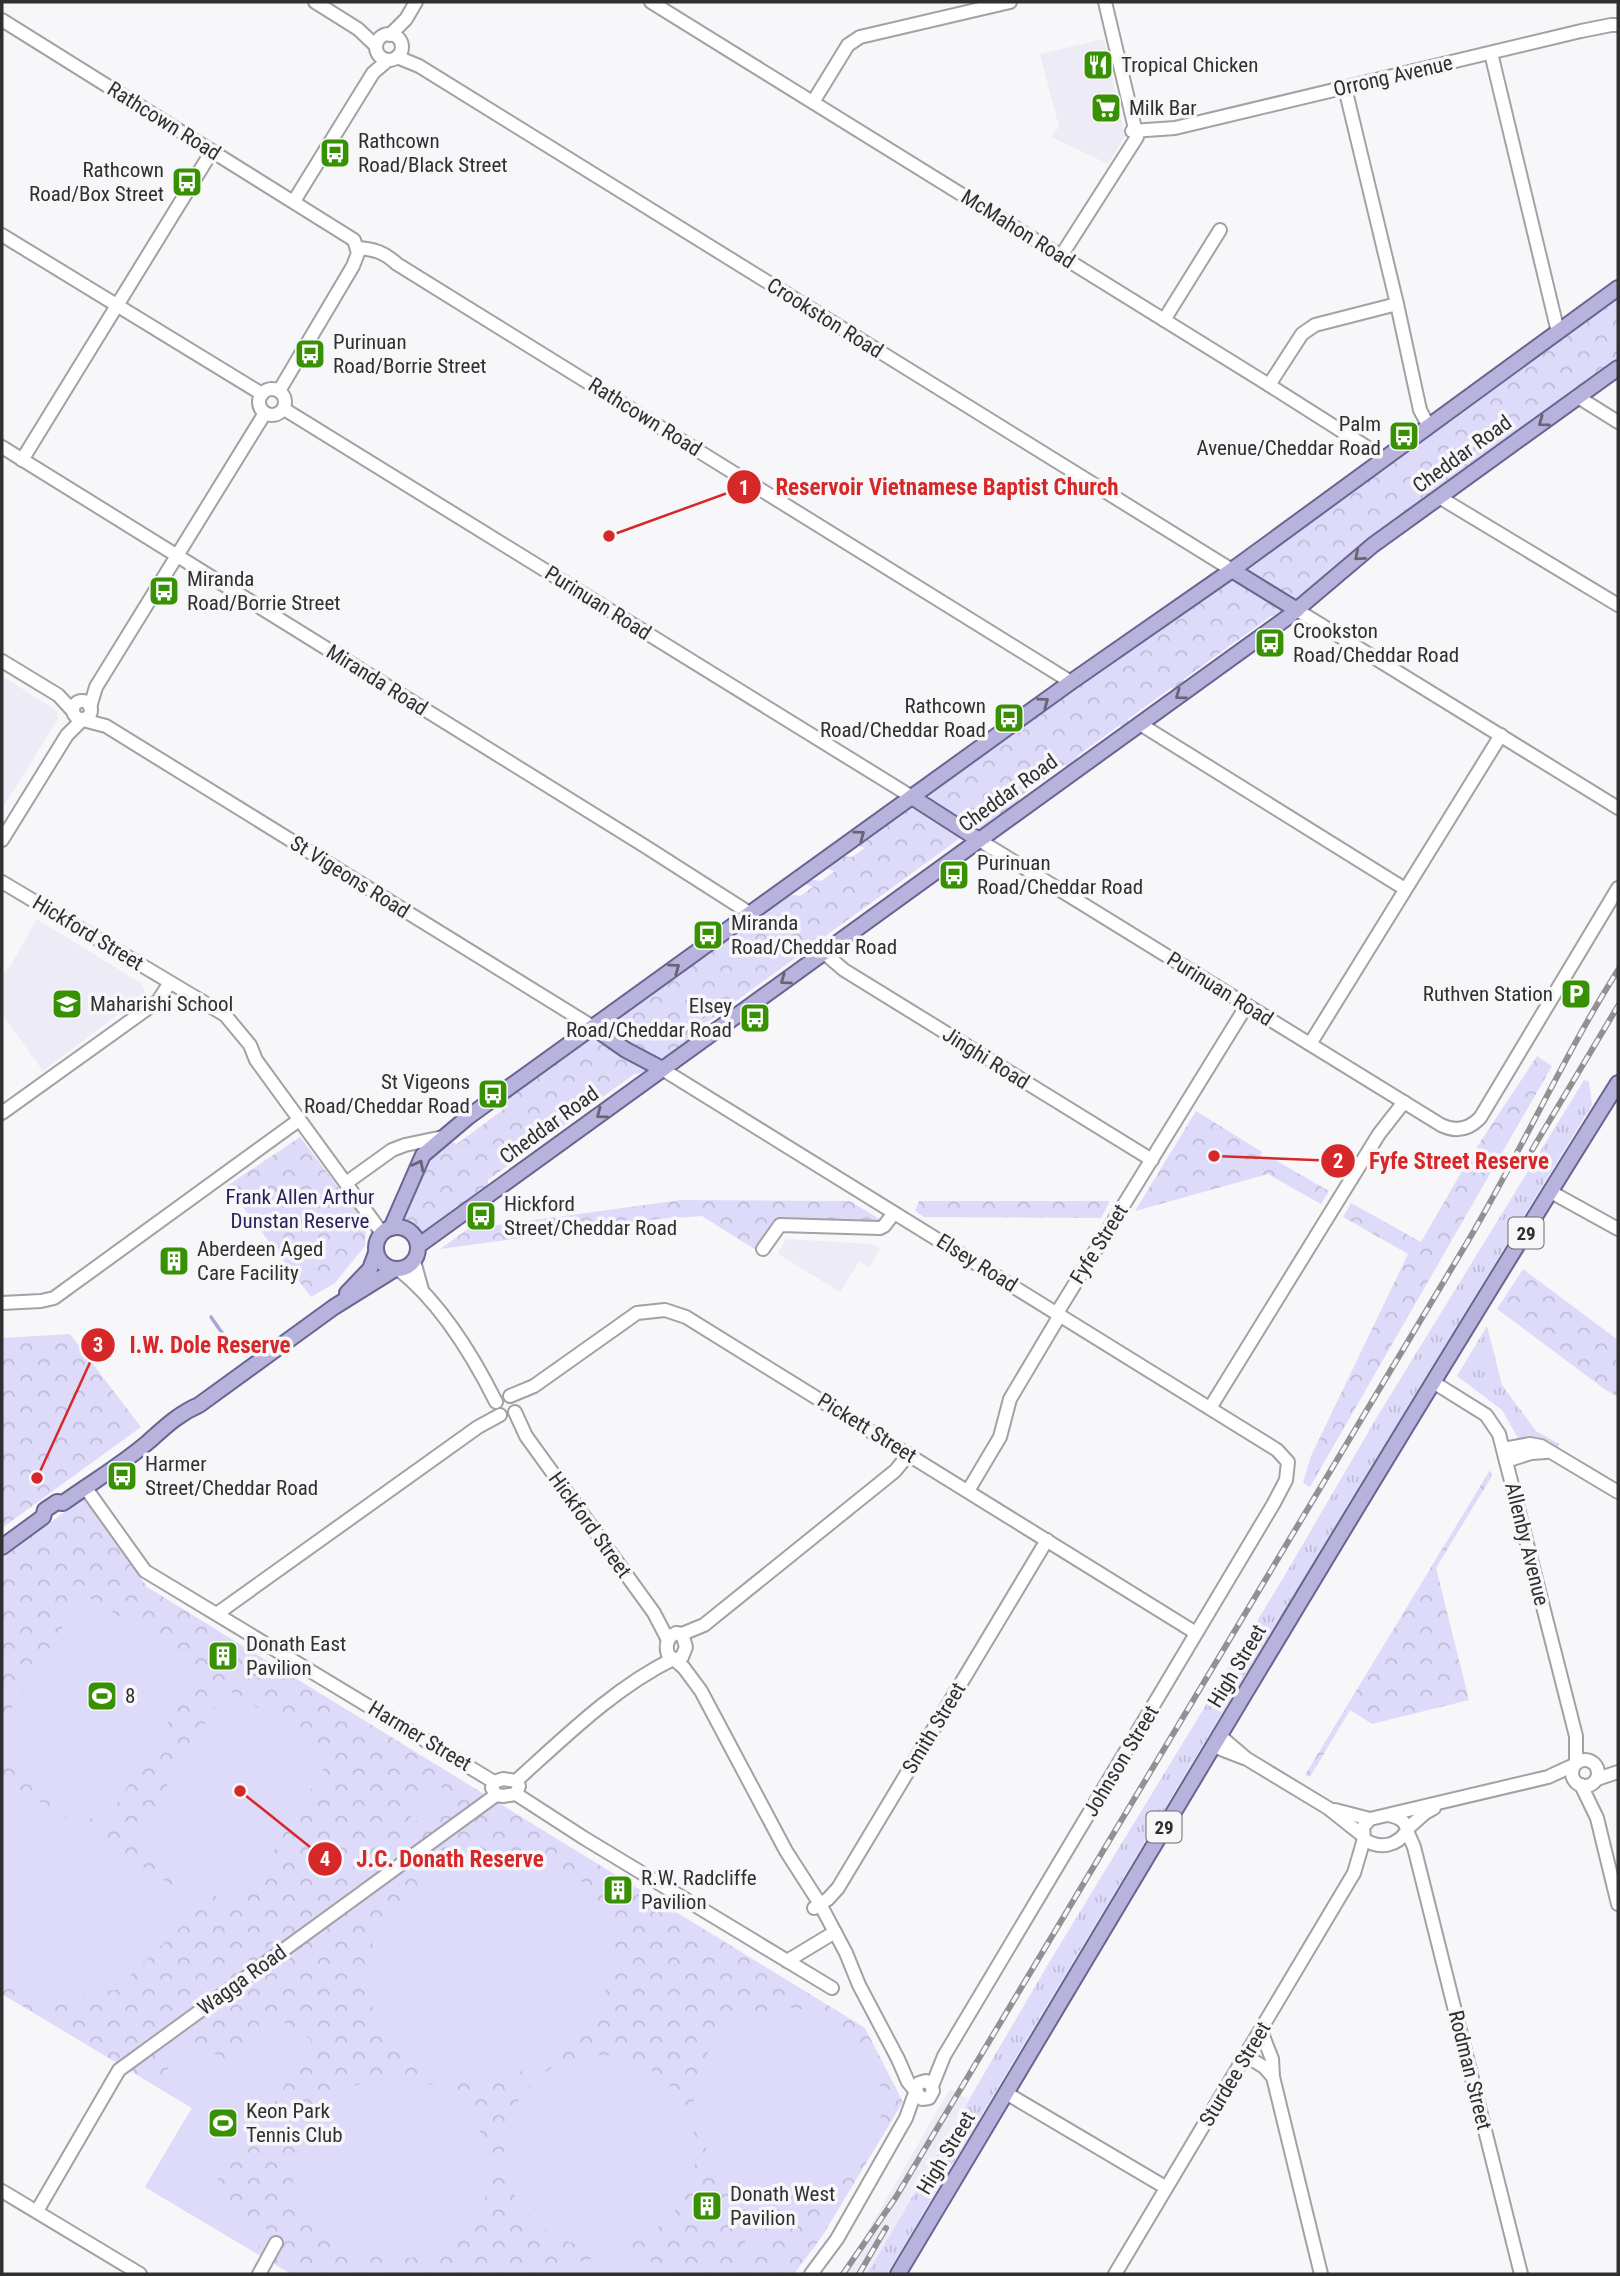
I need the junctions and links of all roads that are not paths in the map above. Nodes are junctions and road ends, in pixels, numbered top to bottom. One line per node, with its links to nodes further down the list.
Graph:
1 (315, 2): 8 (street, Crookston Road)
2 (416, 2): 8 (street)
3 (651, 2): 11 (street, McMahon Road)
4 (1010, 2): 11 (street)
5 (1105, 2): 12 (street)
6 (2, 20): 13 (street, Rathcown Road)
7 (1616, 23): 9 (street, Orrong Avenue)
8 (389, 47): 14 (street); 38 (street, Crookston Road)
9 (1491, 53): 10 (street, Orrong Avenue); 23 (street)
10 (1345, 88): 12 (street, Orrong Avenue); 20 (street)
11 (813, 102): 18 (street, McMahon Road)
12 (1134, 131): 18 (street)
13 (212, 151): 14 (street, Rathcown Road); 21 (street)
14 (295, 201): 17 (street, Rathcown Road)
15 (1220, 230): 22 (street)
16 (2, 235): 21 (street)
17 (357, 252): 26 (street); 42 (street, Rathcown Road)
18 (1061, 256): 22 (street, McMahon Road)
19 (1618, 288): 23 (main road, Cheddar Road)
20 (1397, 304): 25 (street); 32 (street)
21 (118, 307): 27 (street); 35 (street)
22 (1164, 320): 25 (street, McMahon Road)
23 (1558, 332): 32 (main road, Cheddar Road)
24 (1618, 368): 28 (main road, Cheddar Road)
25 (1269, 385): 34 (street, McMahon Road)
26 (279, 391): 27 (street); 29 (street)
27 (262, 394): 30 (street)
28 (1578, 397): 31 (street); 36 (main road, Cheddar Road, one-way to 36)
29 (284, 409): 30 (street); 46 (street, Purinuan Road)
30 (265, 413): 37 (street)
31 (1618, 422)
32 (1428, 425): 34 (main road, Cheddar Road)
33 (2, 447): 35 (street, Miranda Road)
34 (1384, 458): 38 (main road, Cheddar Road)
35 (22, 460): 37 (street, Miranda Road)
36 (1439, 497): 39 (street); 40 (main road, Cheddar Road, one-way to 40)
37 (176, 557): 43 (street); 53 (street, Miranda Road)
38 (1232, 570): 40 (main road); 42 (main road, Cheddar Road)
39 (1618, 605)
40 (1297, 610): 44 (main road, Cheddar Road, one-way to 44); 45 (street)
41 (2, 661): 43 (street, St Vigeons Road)
42 (1071, 682): 46 (main road, Cheddar Road, one-way to 42)
43 (81, 711): 49 (street); 57 (street, St Vigeons Road)
44 (1140, 724): 48 (main road, Cheddar Road); 52 (street)
45 (1501, 735): 47 (street); 52 (street)
46 (912, 797): 48 (main road); 53 (main road, Cheddar Road, one-way to 46)
47 (1618, 808)
48 (979, 839): 54 (main road, Cheddar Road); 56 (street, Purinuan Road)
49 (2, 840)
50 (2, 882): 55 (street, Hickford Street)
51 (1618, 888): 61 (street, Purinuan Road)
52 (1405, 889): 58 (street)
53 (751, 914): 57 (main road, Cheddar Road, one-way to 53)
54 (823, 952): 59 (main road, Cheddar Road, one-way to 59); 65 (street, Jinghi Road)
55 (171, 984): 62 (street); 63 (street, Hickford Street)
56 (1247, 1005): 58 (street, Purinuan Road); 65 (street, Fyfe Street)
57 (593, 1027): 59 (main road); 64 (main road, Cheddar Road)
58 (1310, 1044): 61 (street, Purinuan Road)
59 (662, 1069): 68 (street, Elsey Road); 73 (main road, Cheddar Road, one-way to 73)
60 (1618, 1083): 67 (main road, High Street / 29)
61 (1400, 1100): 81 (street)
62 (2, 1113)
63 (299, 1120): 66 (street, Hickford Street); 76 (street)
64 (443, 1137): 66 (street, Cheddar Road); 70 (main road, Cheddar Road, one-way to 64)
65 (1152, 1160): 78 (street, Fyfe Street)
66 (346, 1183): 70 (street, Hickford Street)
67 (1551, 1192): 69 (street); 79 (main road, High Street / 29)
68 (894, 1213): 71 (street); 78 (street, Elsey Road)
69 (1618, 1229)
70 (386, 1230): 72 (main road); 73 (main road)
71 (763, 1249)
72 (376, 1253): 74 (main road); 77 (main road)
73 (416, 1254): 74 (main road); 75 (street, Hickford Street)
74 (396, 1269): 75 (street, Hickford Street); 77 (main road)
75 (422, 1290): 80 (street, Hickford Street)
76 (2, 1303)
77 (334, 1307): 85 (main road)
78 (1058, 1314): 81 (street, Elsey Road); 86 (street, Fyfe Street)
79 (1433, 1382): 83 (street, Allenby Avenue); 94 (main road, High Street / 29)
80 (506, 1406): 82 (street, Pickett Street); 90 (street, Pickett Street); 92 (street, Hickford Street)
81 (1210, 1408): 84 (street, Elsey Road)
82 (909, 1454): 86 (street, Pickett Street); 92 (street)
83 (1504, 1455): 87 (street); 93 (street, Allenby Avenue)
84 (1288, 1462): 91 (street, Johnson Street)
85 (85, 1487): 89 (main road); 90 (street, Harmer Street)
86 (968, 1491): 88 (street, Pickett Street)
87 (1618, 1492)
88 (1047, 1540): 91 (street, Pickett Street); 112 (street, Smith Street)
89 (2, 1547)
90 (218, 1613): 99 (street, Harmer Street)
91 (1196, 1633): 119 (street, Johnson Street)
92 (676, 1647): 98 (street); 112 (street, Hickford Street)
93 (1576, 1736): 95 (street, Allenby Avenue); 97 (street, Allenby Avenue)
94 (1216, 1741): 101 (street); 120 (main road, High Street / 29)
95 (1595, 1771): 96 (street); 97 (street); 97 (street); 103 (street, Allenby Avenue)
96 (1618, 1771)
97 (1576, 1773): 100 (street); 103 (street, Allenby Avenue)
98 (516, 1787): 99 (street); 114 (street)
99 (495, 1788): 123 (street, Wagga Road)
100 (1441, 1804): 102 (street); 105 (street)
101 (1328, 1808): 104 (street); 106 (street)
102 (1388, 1815): 104 (street); 105 (street)
103 (1597, 1818): 111 (street, Allenby Avenue)
104 (1370, 1819): 106 (street)
105 (1407, 1830): 107 (street); 109 (street, Rodman Street)
106 (1363, 1837): 108 (street); 110 (street, Sturdee Street)
107 (1395, 1843): 108 (street); 109 (street)
108 (1378, 1845): 110 (street, Sturdee Street)
109 (1418, 1866): 131 (street, Rodman Street)
110 (1354, 1873): 116 (street, Sturdee Street)
111 (1618, 1905)
112 (817, 1906): 113 (street, Hickford Street)
113 (831, 1934): 114 (street); 119 (street, Hickford Street)
114 (787, 1961): 115 (street)
115 (831, 1988)
116 (1261, 2031): 117 (street, Sturdee Street); 118 (street)
117 (1246, 2056): 118 (street); 121 (street, Sturdee Street)
118 (1273, 2077): 130 (street)
119 (922, 2088): 127 (street, Johnson Street)
120 (1006, 2093): 121 (street); 128 (main road, High Street / 29)
121 (1165, 2187): 129 (street, Sturdee Street)
122 (2, 2190): 123 (street)
123 (37, 2211): 125 (street)
124 (276, 2243): 126 (street)
125 (140, 2274)
126 (259, 2274)
127 (811, 2274)
128 (898, 2274)
129 (1115, 2274)
130 (1321, 2274)
131 (1521, 2274)

